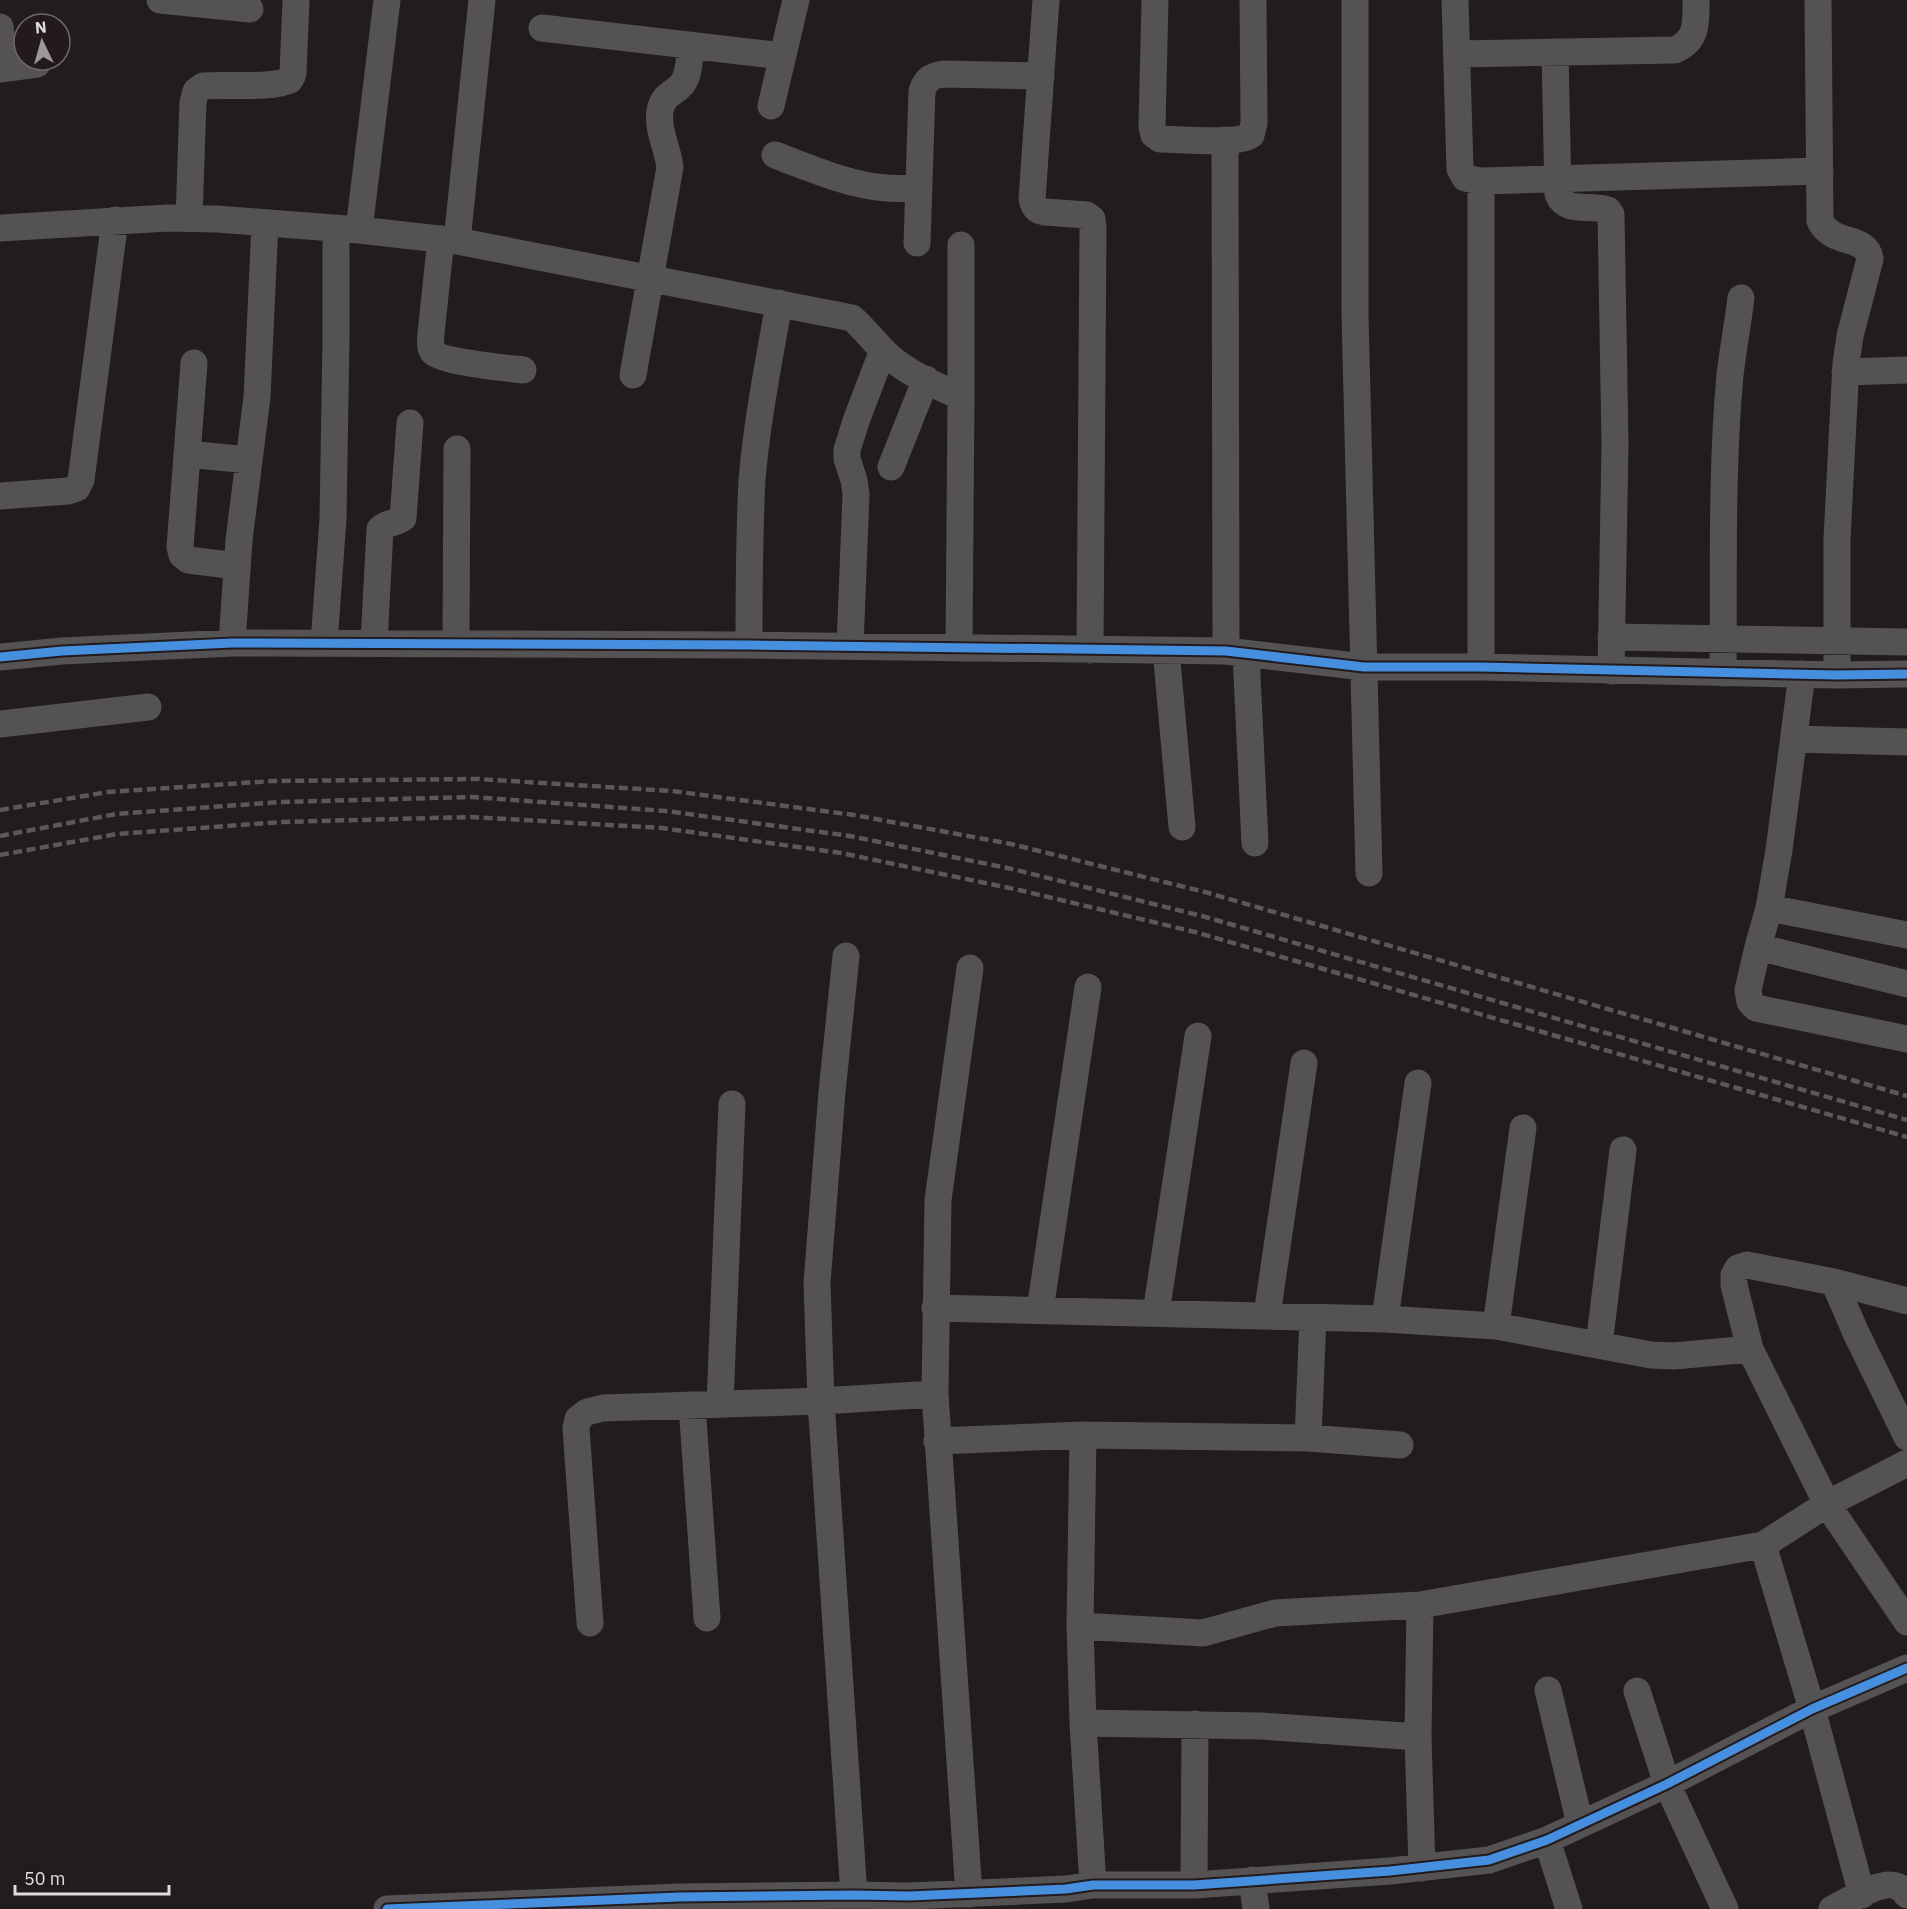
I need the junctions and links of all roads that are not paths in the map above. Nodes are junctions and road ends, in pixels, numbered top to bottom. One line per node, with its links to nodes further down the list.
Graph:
1 (160, 0): 13 (street)
2 (296, 0): 30 (street)
3 (387, 0): 34 (street)
4 (482, 0): 35 (street)
5 (796, 0): 20 (street)
6 (1046, 0): 22 (street)
7 (1155, 0): 24 (street)
8 (1253, 0): 24 (street)
9 (1355, 0): 71 (street)
10 (1455, 0): 19 (street)
11 (1696, 0): 18 (street)
12 (1818, 0): 26 (street)
13 (200, 2): 14 (street)
14 (250, 9)
15 (0, 27): 21 (street)
16 (542, 28): 17 (street)
17 (691, 45): 20 (street); 38 (street)
18 (1555, 52): 19 (street); 27 (street)
19 (1457, 54): 28 (street)
20 (783, 56): 23 (street)
21 (3, 69)
22 (1041, 76): 29 (street); 67 (street)
23 (771, 106)
24 (1225, 140): 69 (street)
25 (775, 155): 29 (street)
26 (1820, 171): 27 (street); 45 (street)
27 (1557, 179): 28 (street); 56 (street)
28 (1481, 181): 72 (street)
29 (919, 188): 36 (street)
30 (189, 218): 31 (street); 32 (street)
31 (115, 220): 33 (street); 54 (street)
32 (265, 223): 34 (street); 52 (street)
33 (0, 228)
34 (347, 229): 35 (street); 61 (street)
35 (449, 240): 38 (street); 43 (street)
36 (917, 243)
37 (961, 245): 48 (street)
38 (649, 278): 40 (street); 46 (street)
39 (1741, 298): 57 (street)
40 (779, 303): 41 (street); 64 (street)
41 (883, 350): 47 (street); 65 (street)
42 (194, 363): 51 (street)
43 (523, 370)
44 (1907, 370): 45 (street)
45 (1845, 372): 58 (street)
46 (633, 375)
47 (926, 379): 48 (street); 53 (street)
48 (962, 397): 66 (street)
49 (410, 423): 62 (street)
50 (457, 449): 63 (street)
51 (187, 454): 52 (street); 55 (street)
52 (249, 460): 55 (street)
53 (891, 467)
54 (0, 496)
55 (237, 566): 60 (street)
56 (1611, 637): 57 (street); 73 (street)
57 (1723, 638): 58 (street); 74 (street)
58 (1837, 640): 59 (street); 77 (street)
59 (1907, 642)
60 (232, 643): 61 (street); 70 (street)
61 (324, 643): 62 (street)
62 (374, 643): 63 (street)
63 (456, 644): 64 (street)
64 (749, 645): 65 (street)
65 (850, 646): 66 (street)
66 (959, 648): 67 (street)
67 (1090, 650): 68 (street)
68 (1166, 651): 69 (street); 82 (street)
69 (1236, 653): 71 (street); 83 (street)
70 (0, 657)
71 (1364, 667): 72 (street); 84 (street)
72 (1481, 667): 73 (street)
73 (1611, 670): 74 (street)
74 (1723, 673): 75 (street)
75 (1802, 674): 77 (street); 80 (street)
76 (1907, 674): 77 (street)
77 (1837, 675)
78 (148, 707): 79 (street)
79 (0, 724)
80 (1794, 739): 81 (street); 85 (street)
81 (1907, 742)
82 (1182, 827)
83 (1255, 843)
84 (1369, 873)
85 (1769, 909): 86 (street); 87 (street)
86 (1907, 935)
87 (1758, 947): 90 (street); 93 (street)
88 (846, 956): 111 (street)
89 (970, 968): 101 (street)
90 (1907, 984)
91 (1088, 987): 102 (street)
92 (1198, 1036): 103 (street)
93 (1907, 1039)
94 (1304, 1063): 104 (street)
95 (1418, 1083): 106 (street)
96 (732, 1104): 112 (street)
97 (1523, 1128): 107 (street)
98 (1623, 1150): 108 (street)
99 (1834, 1282): 100 (street); 109 (street); 115 (street)
100 (1907, 1301)
101 (935, 1308): 102 (street); 110 (street)
102 (1040, 1310): 103 (street)
103 (1156, 1313): 104 (street)
104 (1267, 1315): 105 (street)
105 (1313, 1318): 106 (street); 116 (street)
106 (1385, 1319): 107 (street)
107 (1496, 1326): 108 (street)
108 (1599, 1345): 109 (street)
109 (1750, 1349): 120 (street)
110 (935, 1394): 111 (street); 117 (street)
111 (821, 1401): 112 (street); 142 (street)
112 (720, 1404): 113 (street)
113 (692, 1405): 123 (street); 125 (street)
114 (1083, 1436): 116 (street); 117 (street); 126 (street)
115 (1907, 1437)
116 (1308, 1438): 118 (street)
117 (937, 1441): 141 (street)
118 (1400, 1445)
119 (1907, 1463): 120 (street)
120 (1827, 1504): 121 (street); 124 (street)
121 (1763, 1545): 122 (street); 130 (street)
122 (1420, 1605): 126 (street); 133 (street)
123 (707, 1618)
124 (1907, 1622)
125 (590, 1623)
126 (1080, 1626): 131 (street)
127 (1907, 1668): 130 (street)
128 (1548, 1690): 135 (street)
129 (1637, 1691): 134 (street)
130 (1812, 1709): 134 (street); 143 (street)
131 (1083, 1723): 132 (street); 139 (street)
132 (1195, 1725): 133 (street); 140 (street)
133 (1418, 1737): 137 (street)
134 (1667, 1784): 135 (street); 156 (street)
135 (1580, 1824): 136 (street)
136 (1547, 1840): 137 (street); 155 (street)
137 (1422, 1868): 138 (street)
138 (1252, 1880): 140 (street); 154 (street)
139 (1093, 1885): 145 (street); 146 (street)
140 (1194, 1885): 145 (street)
141 (969, 1894): 146 (street); 150 (street)
142 (854, 1895): 149 (street); 150 (street)
143 (1862, 1895): 144 (street); 157 (street)
144 (1907, 1895)
145 (1159, 1897)
146 (1067, 1899)
147 (679, 1903): 148 (street); 151 (street)
148 (747, 1903): 149 (street)
149 (823, 1903)
150 (909, 1903)
151 (520, 1907): 153 (street)
152 (387, 1909): 153 (street)
153 (404, 1909)
154 (1256, 1909)
155 (1569, 1909)
156 (1725, 1909)
157 (1832, 1909)

